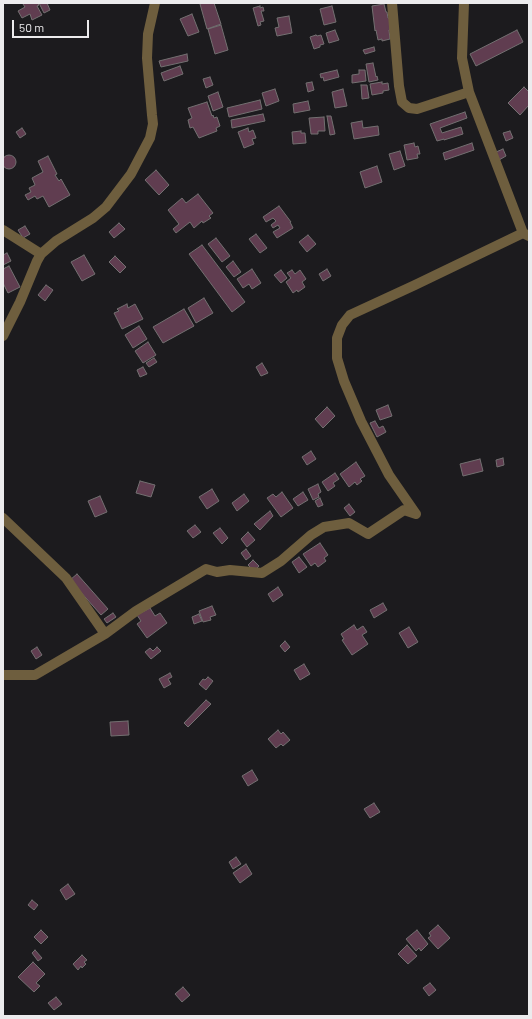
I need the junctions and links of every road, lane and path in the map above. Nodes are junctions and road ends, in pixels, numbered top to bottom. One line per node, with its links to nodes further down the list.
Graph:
1 (156, 3): 7 (street)
2 (392, 3): 4 (street)
3 (464, 3): 4 (street)
4 (469, 92): 6 (street)
5 (3, 230): 7 (street)
6 (526, 234): 10 (street)
7 (41, 254): 8 (street)
8 (3, 336)
9 (3, 518): 10 (street)
10 (105, 634): 11 (street)
11 (3, 675)

